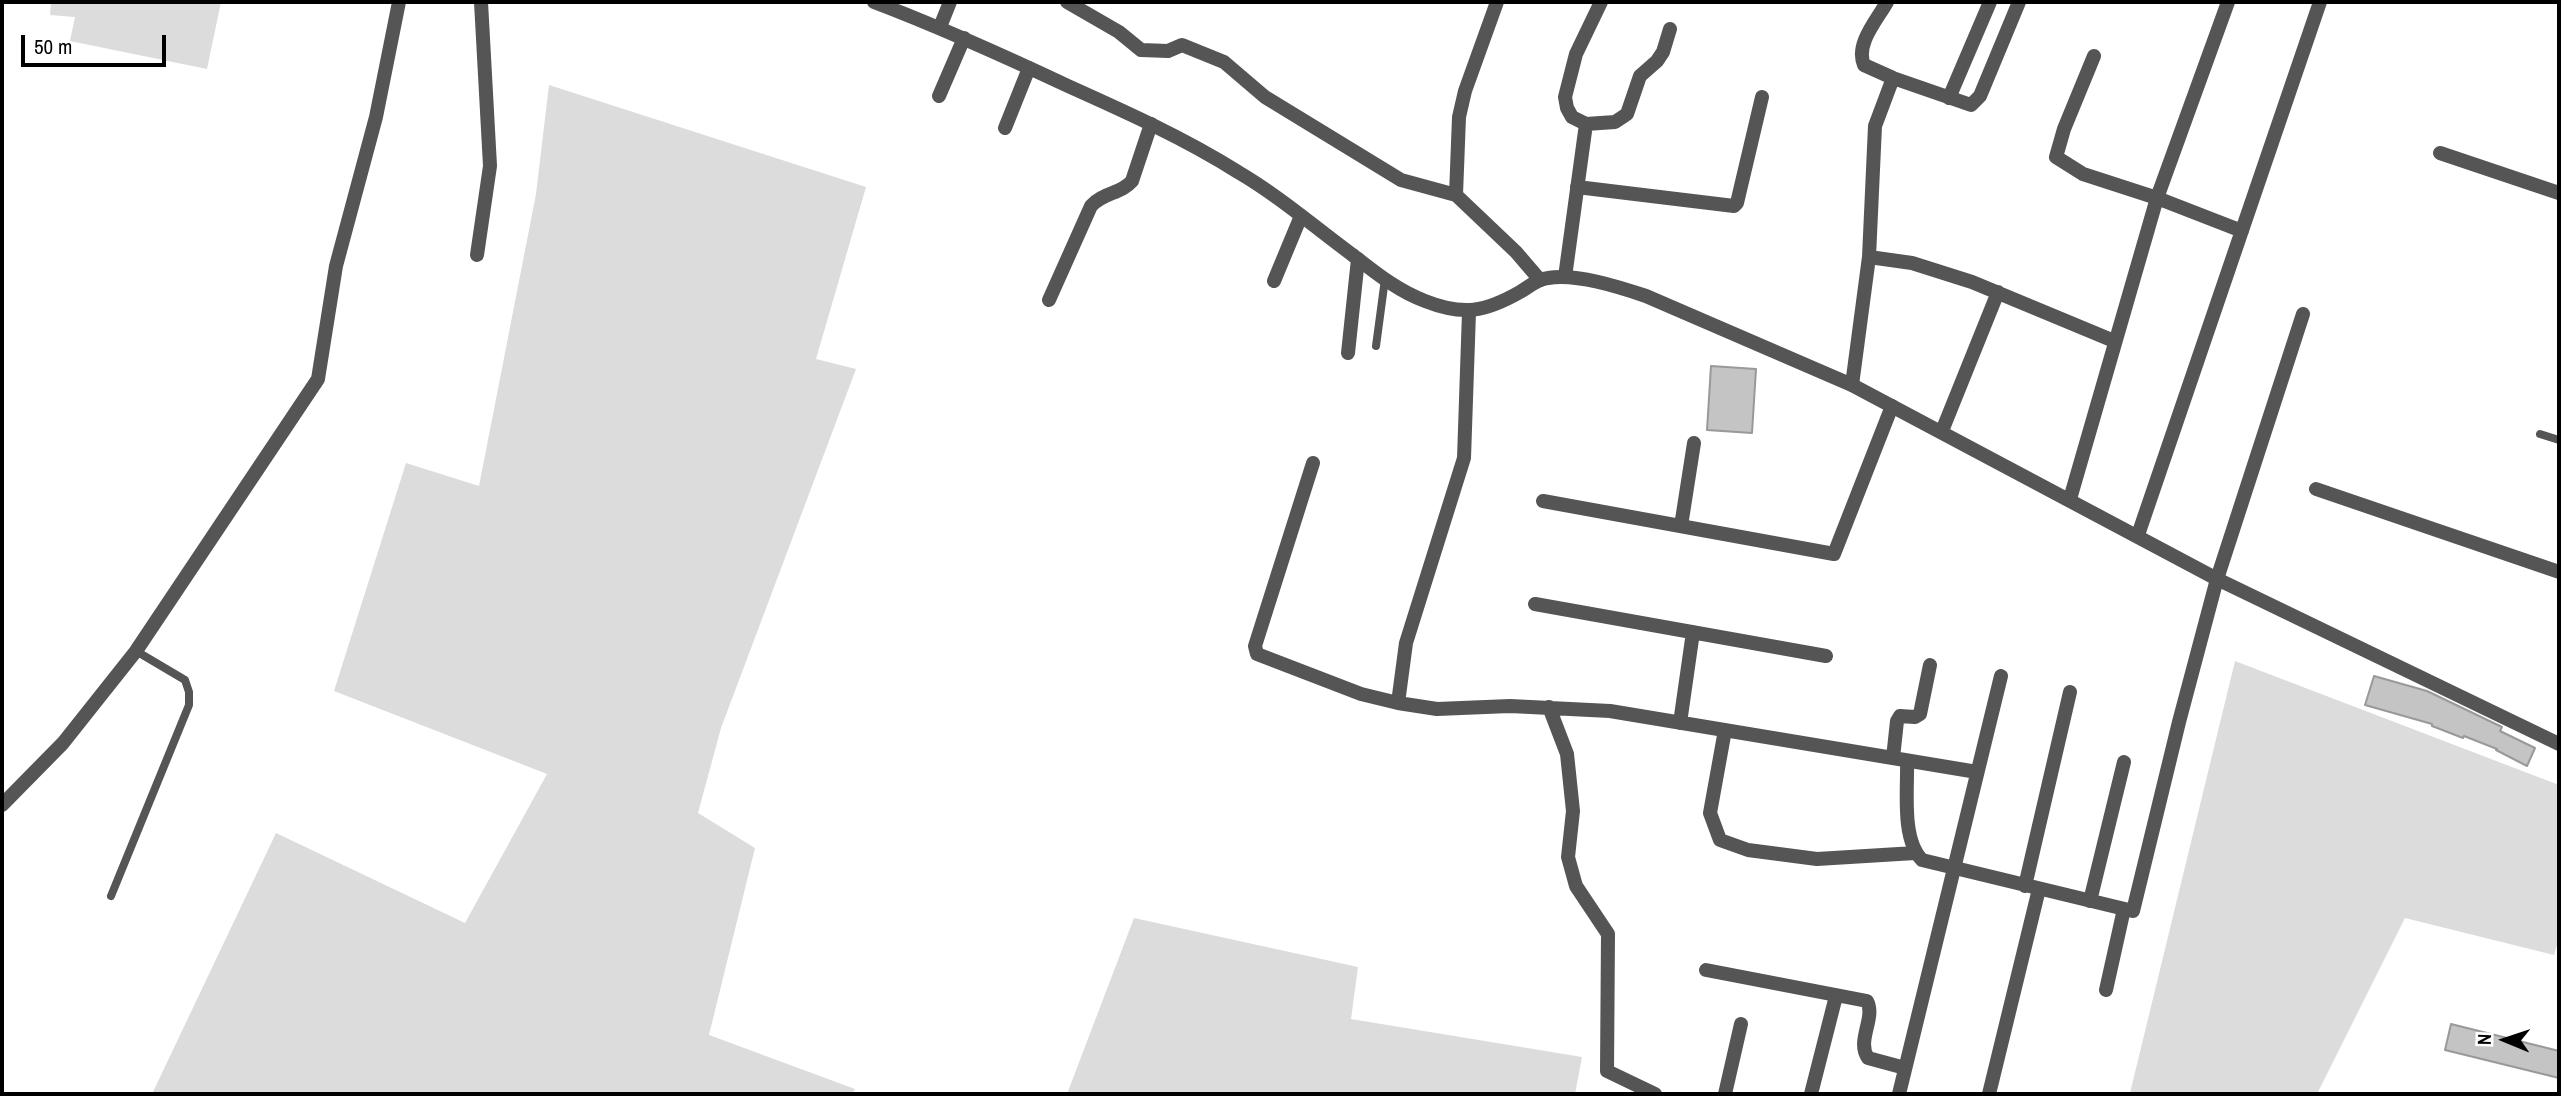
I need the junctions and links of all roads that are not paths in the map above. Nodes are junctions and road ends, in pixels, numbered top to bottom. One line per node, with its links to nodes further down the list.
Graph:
1 (399, 2): 62 (street)
2 (481, 2): 32 (street)
3 (874, 2): 13 (street)
4 (950, 2): 13 (street)
5 (1067, 2): 28 (street)
6 (1497, 2): 28 (street)
7 (1601, 2): 23 (street)
8 (1888, 2): 18 (street)
9 (1990, 2): 21 (street)
10 (2020, 2): 21 (street)
11 (2228, 2): 29 (street)
12 (2320, 2): 31 (street)
13 (940, 27): 15 (street)
14 (1670, 29): 23 (street)
15 (964, 38): 17 (street); 19 (street)
16 (2094, 56): 29 (street)
17 (1029, 68): 22 (street); 24 (street)
18 (1893, 78): 21 (street); 33 (street)
19 (939, 96)
20 (1762, 97): 26 (street)
21 (1949, 98)
22 (1150, 124): 30 (street); 40 (street)
23 (1586, 124): 26 (street)
24 (1005, 128)
25 (2440, 153): 27 (street)
26 (1577, 187): 35 (street)
27 (2559, 192)
28 (1455, 195): 37 (street)
29 (2157, 198): 31 (street); 43 (street)
30 (1301, 216): 34 (street); 38 (street)
31 (2242, 231): 57 (street)
32 (477, 256)
33 (1869, 257): 39 (street); 46 (street)
34 (1358, 259): 36 (street); 45 (street)
35 (1565, 277): 37 (street); 46 (street)
36 (1385, 279): 41 (street); 44 (lane)
37 (1540, 280): 41 (street)
38 (1274, 281)
39 (1998, 292): 43 (street); 48 (street)
40 (1049, 300)
41 (1469, 312): 67 (street)
42 (2303, 314): 59 (street)
43 (2114, 341): 54 (street)
44 (1376, 346)
45 (1348, 353)
46 (1852, 385): 47 (street)
47 (1892, 406): 48 (street); 56 (street)
48 (1942, 431): 54 (street)
49 (2540, 434): 50 (lane)
50 (2559, 440)
51 (1694, 443): 56 (street)
52 (1313, 463): 67 (street)
53 (2316, 489): 58 (street)
54 (2070, 499): 57 (street)
55 (1544, 501): 56 (street)
56 (1681, 526)
57 (2138, 535): 59 (street)
58 (2559, 572)
59 (2217, 579): 71 (street); 81 (street)
60 (1535, 604): 61 (street)
61 (1693, 632): 63 (street); 69 (street)
62 (136, 651): 75 (street); 79 (lane)
63 (1826, 656)
64 (1930, 665): 72 (street)
65 (2001, 676): 74 (street)
66 (2070, 692): 78 (street)
67 (1398, 703): 68 (street)
68 (1549, 707): 69 (street); 87 (street)
69 (1680, 723): 70 (street)
70 (1725, 730): 72 (street); 76 (street)
71 (2559, 744)
72 (1900, 759): 74 (street); 76 (street)
73 (2124, 762): 80 (street)
74 (1977, 772): 77 (street)
75 (2, 805)
76 (1915, 853): 77 (street)
77 (1954, 870): 78 (street); 86 (street)
78 (2032, 887): 80 (street); 91 (street)
79 (111, 896)
80 (2090, 901): 81 (street)
81 (2124, 909): 83 (street)
82 (1706, 970): 84 (street)
83 (2106, 990)
84 (1836, 996): 86 (street); 89 (street)
85 (1741, 1024): 88 (street)
86 (1905, 1068): 90 (street)
87 (1655, 1094)
88 (1725, 1094)
89 (1811, 1094)
90 (1899, 1094)
91 (1989, 1094)

